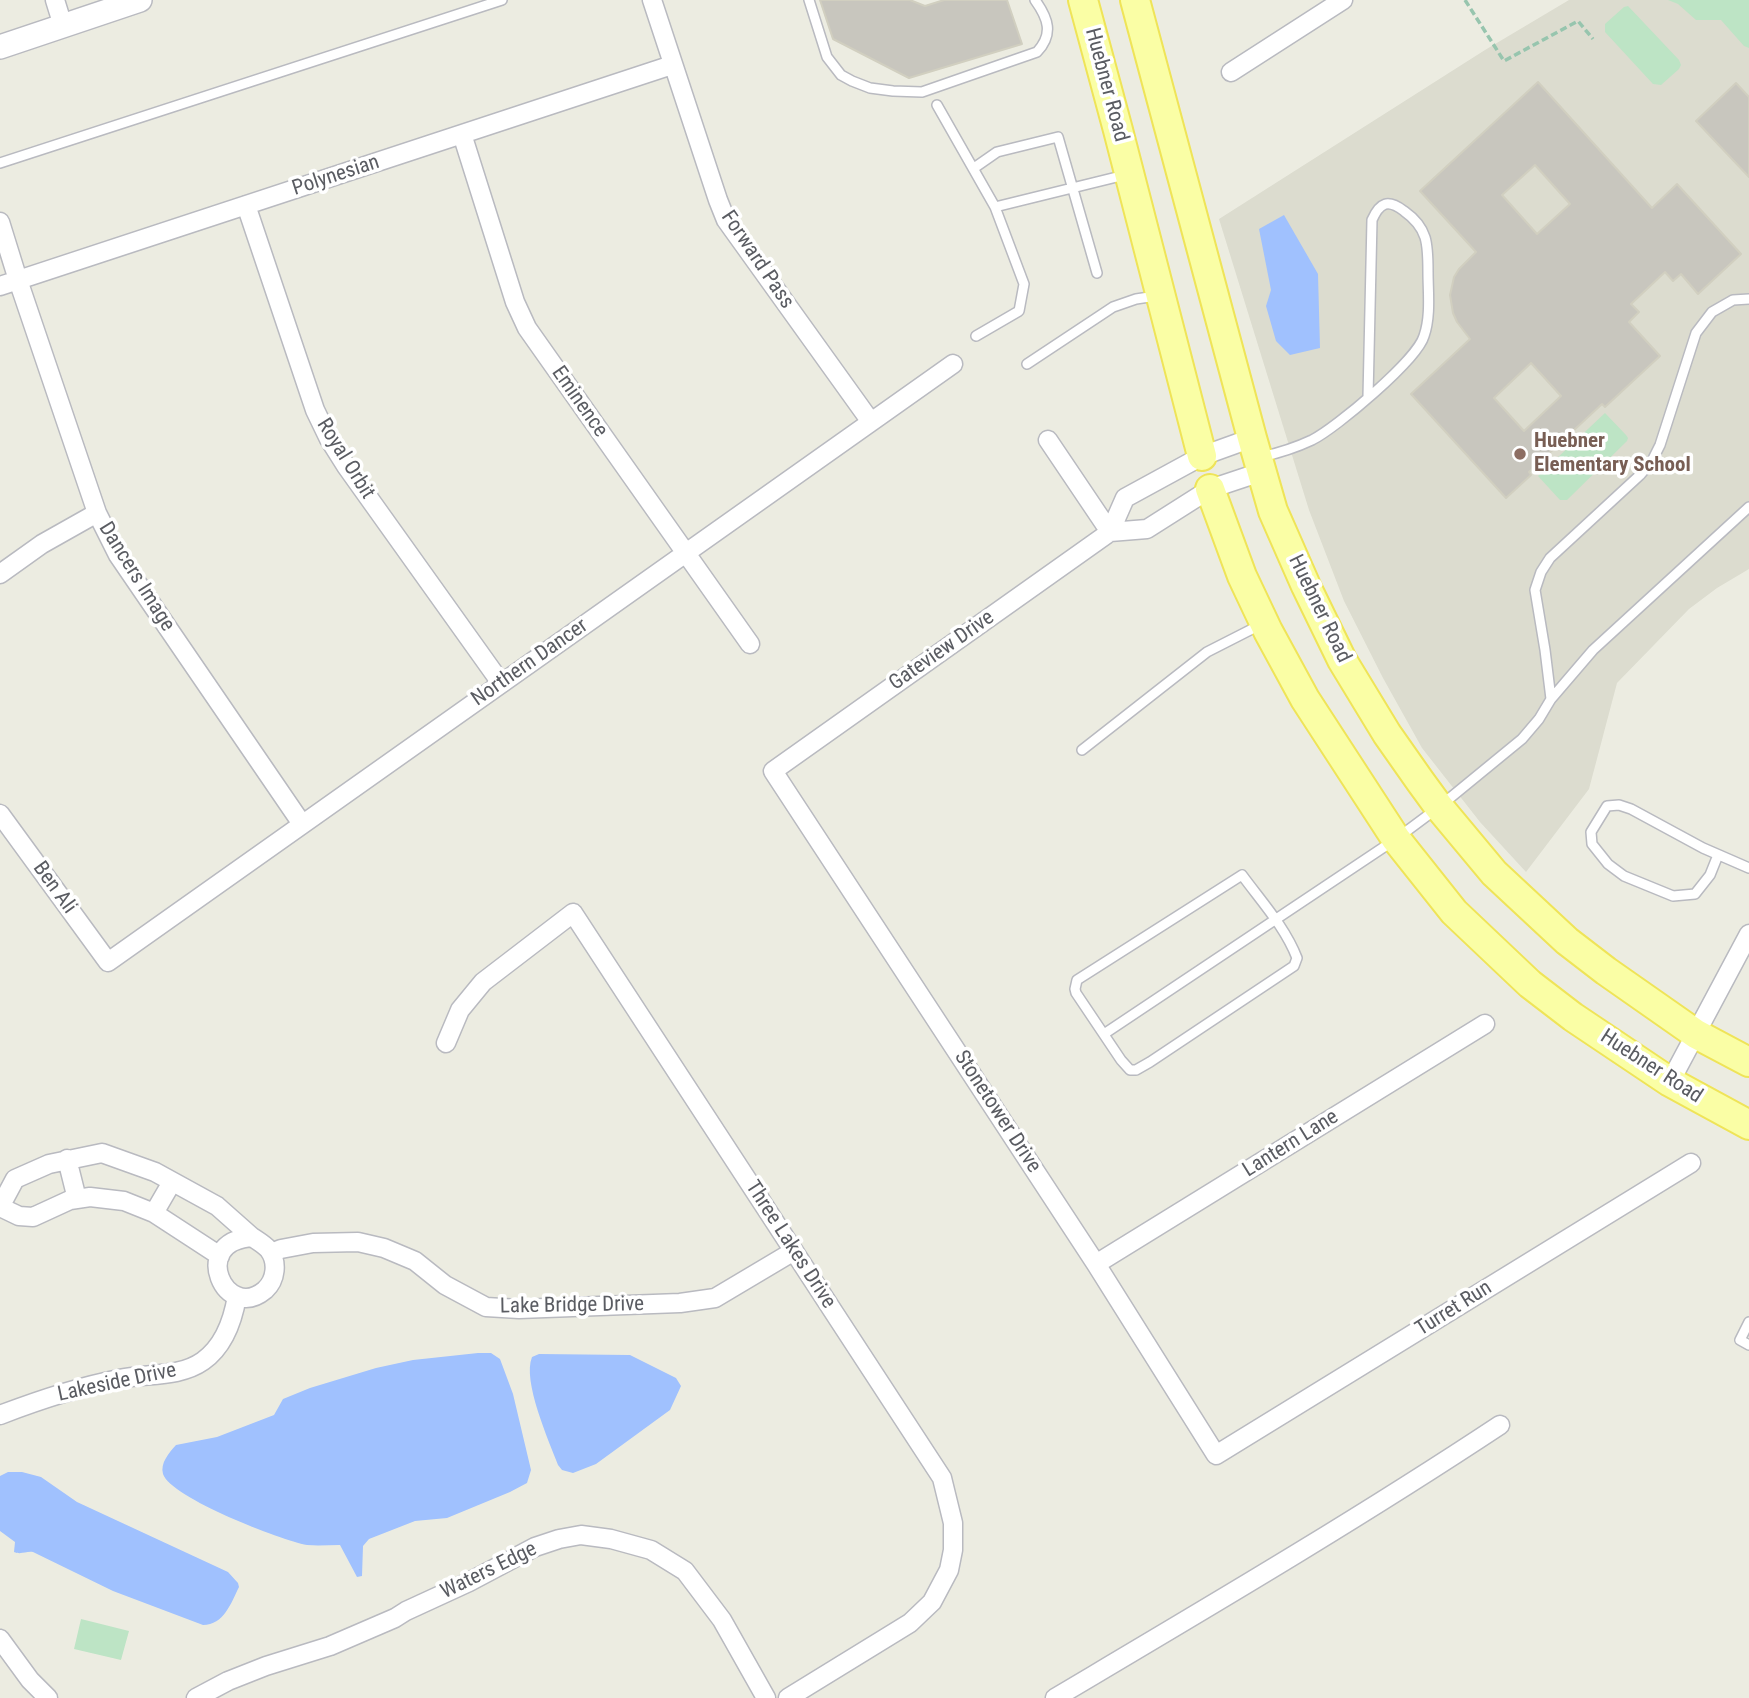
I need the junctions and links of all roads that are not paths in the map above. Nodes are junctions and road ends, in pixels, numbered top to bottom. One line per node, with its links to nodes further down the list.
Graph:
1 (55, 0): 10 (street)
2 (140, 0): 10 (street)
3 (502, 0): 16 (lane)
4 (652, 0): 12 (street, Forward Pass)
5 (809, 0): 6 (lane)
6 (1035, 0)
7 (1083, 0): 18 (main road, Huebner Road)
8 (1135, 0): 35 (main road, Huebner Road)
9 (1343, 0): 13 (street)
10 (63, 26): 11 (street)
11 (0, 47)
12 (673, 65): 15 (street, Polynesian); 32 (street, Forward Pass)
13 (1231, 72)
14 (937, 105): 17 (lane)
15 (462, 134): 20 (street, Polynesian); 40 (street, Eminence)
16 (0, 163)
17 (974, 167): 19 (lane); 21 (lane)
18 (1130, 174): 19 (lane); 26 (main road, Huebner Road)
19 (1073, 188): 21 (lane); 23 (lane)
20 (246, 205): 24 (street, Polynesian); 44 (street, Royal Orbit)
21 (995, 206): 28 (lane)
22 (0, 222): 24 (street, Dancers Image)
23 (1097, 273)
24 (18, 280): 25 (street, Polynesian); 38 (street, Dancers Image)
25 (0, 286)
26 (1162, 295): 30 (lane); 34 (main road, Huebner Road)
27 (1749, 299): 45 (lane)
28 (976, 337)
29 (953, 364): 32 (street, Northern Dancer)
30 (1027, 364)
31 (1368, 397): 31 (lane); 35 (lane)
32 (871, 422): 40 (street, Northern Dancer)
33 (1048, 440): 39 (street)
34 (1202, 456): 35 (street); 39 (street)
35 (1257, 456): 36 (street); 48 (main road, Huebner Road)
36 (1210, 489): 39 (street); 42 (main road, Huebner Road)
37 (1749, 508): 45 (lane)
38 (97, 513): 41 (street); 50 (street, Dancers Image)
39 (1111, 531): 47 (street, Gateview Drive)
40 (686, 554): 43 (street, Eminence); 44 (street, Northern Dancer)
41 (0, 574)
42 (1265, 623): 46 (lane); 51 (main road, Huebner Road)
43 (750, 644)
44 (501, 683): 50 (street, Northern Dancer)
45 (1551, 699): 48 (lane)
46 (1082, 750)
47 (773, 771): 74 (street, Stonetower Drive)
48 (1439, 807): 51 (lane); 59 (main road, Huebner Road)
49 (0, 814): 56 (street, Ben Ali)
50 (302, 824): 56 (street, Northern Dancer)
51 (1396, 839): 54 (lane); 62 (main road, Huebner Road)
52 (1718, 855): 52 (lane); 53 (lane)
53 (1749, 868)
54 (1275, 919): 58 (lane); 58 (lane); 58 (lane)
55 (1749, 934): 59 (street)
56 (108, 962)
57 (1485, 1024): 74 (street, Lantern Lane)
58 (1104, 1034)
59 (1696, 1034): 61 (main road, Huebner Road); 62 (street)
60 (446, 1043): 71 (street, Three Lakes Drive)
61 (1749, 1062)
62 (1670, 1082): 63 (main road, Huebner Road)
63 (1749, 1125)
64 (67, 1159): 66 (street); 67 (street); 68 (street)
65 (1691, 1163): 80 (street, Turret Run)
66 (172, 1182): 69 (street); 70 (street)
67 (77, 1199): 68 (street); 69 (street)
68 (0, 1207)
69 (155, 1213): 73 (street)
70 (253, 1237): 72 (street); 73 (street)
71 (793, 1251): 72 (street, Lake Bridge Drive); 85 (street, Three Lakes Drive)
72 (271, 1253): 75 (street)
73 (220, 1256): 75 (street)
74 (1097, 1264): 80 (street, Stonetower Drive)
75 (237, 1296): 78 (street, Lakeside Drive)
76 (1749, 1322): 77 (lane)
77 (1749, 1345)
78 (0, 1415)
79 (1500, 1425): 86 (street)
80 (1216, 1455)
81 (0, 1639): 82 (street)
82 (48, 1698)
83 (196, 1698): 84 (street, Waters Edge)
84 (766, 1698)
85 (788, 1698)
86 (1055, 1698)

